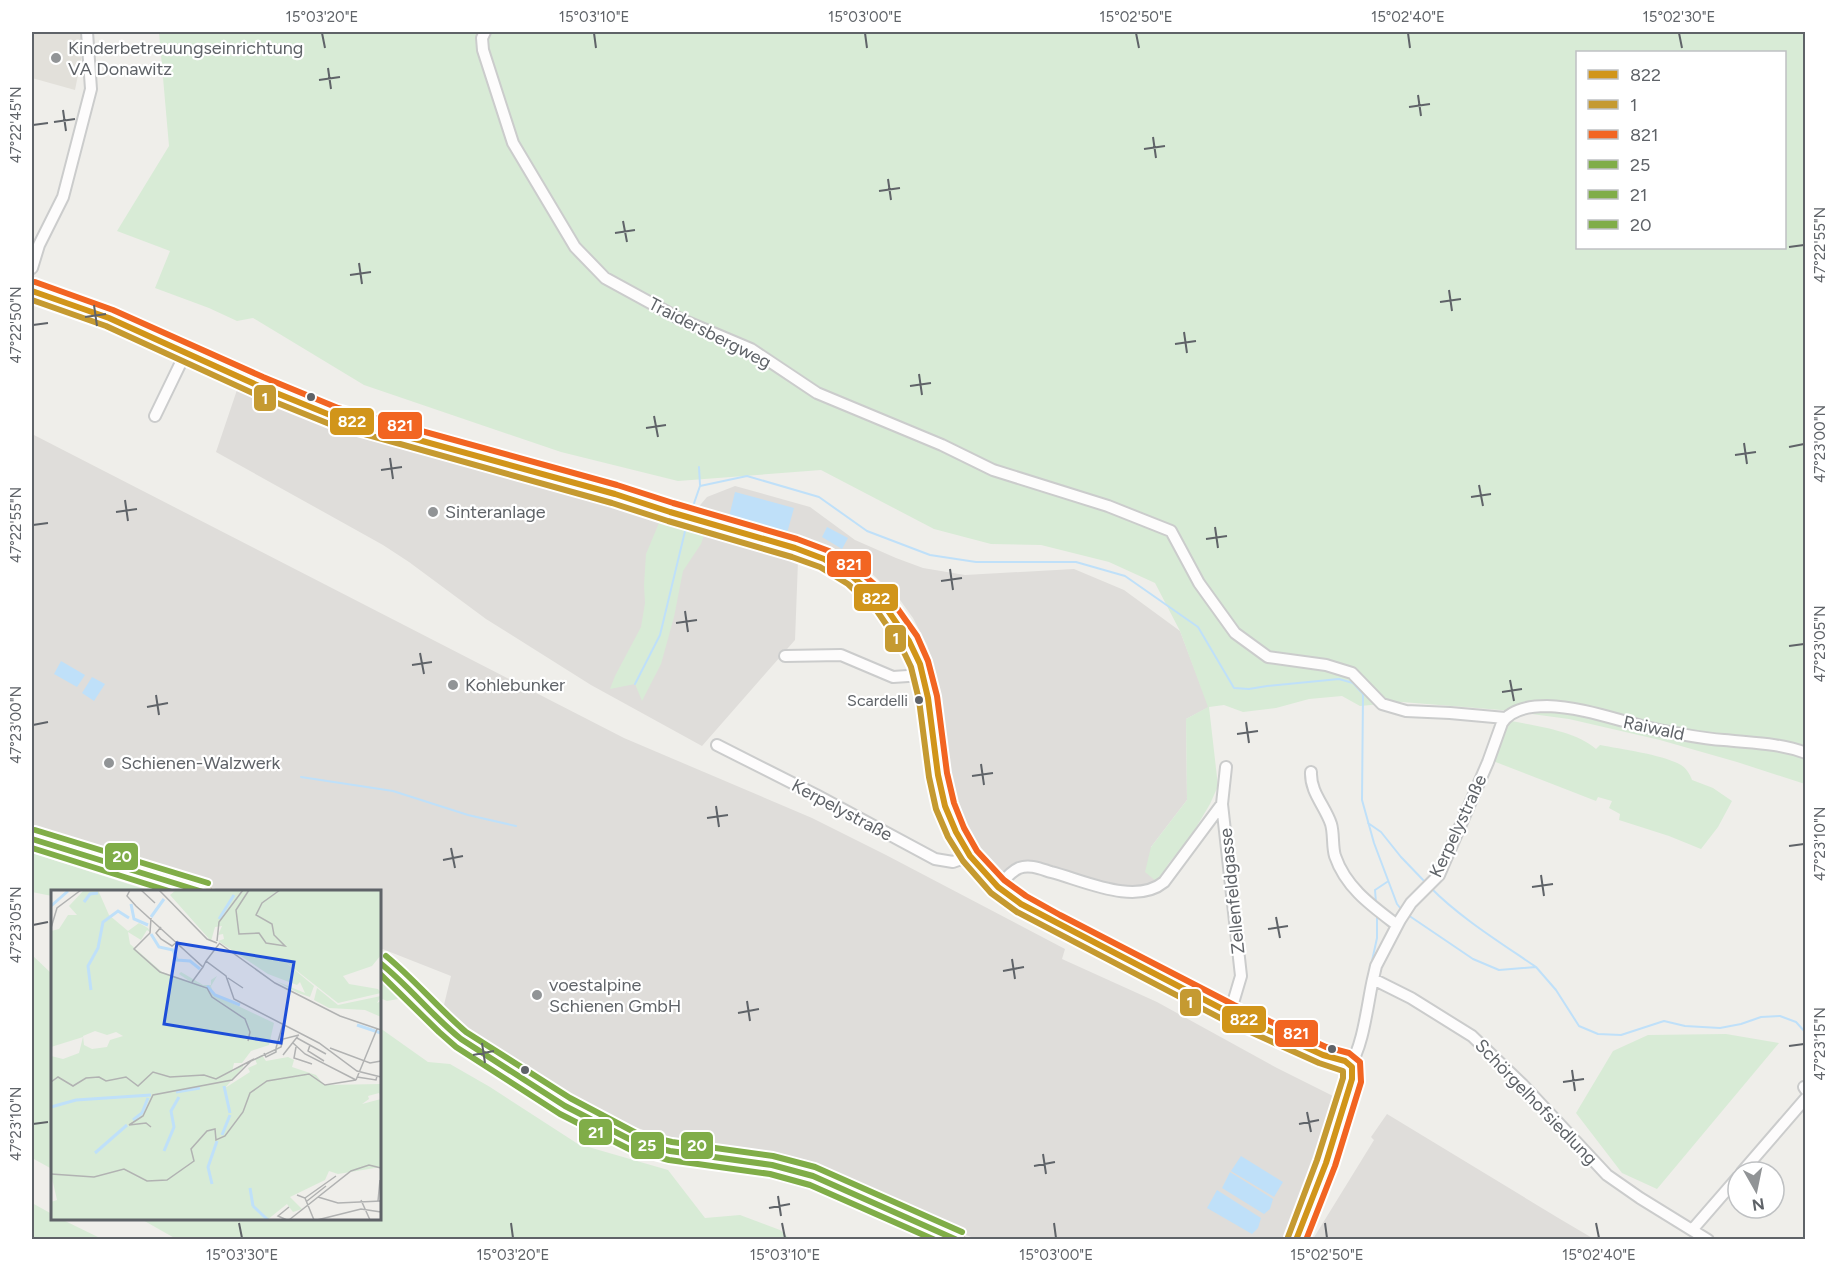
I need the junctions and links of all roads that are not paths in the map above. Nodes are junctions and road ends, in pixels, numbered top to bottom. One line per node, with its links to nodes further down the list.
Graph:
1 (87, 32): 3 (street)
2 (485, 32): 9 (street, Traidersbergweg)
3 (32, 268)
4 (32, 291): 5 (main road)
5 (186, 352): 6 (street); 8 (main road)
6 (155, 416)
7 (785, 656): 8 (street)
8 (923, 675): 16 (main road)
9 (1505, 718): 11 (street, Raiwald); 19 (street, Kerpelystraße)
10 (717, 745): 16 (street, Kerpelystraße)
11 (1806, 753)
12 (1226, 767): 14 (street, Zellenfeldgasse)
13 (1311, 772): 19 (street)
14 (1222, 804): 17 (street); 22 (street, Zellenfeldgasse)
15 (32, 839): 18 (main road)
16 (970, 856): 17 (main road)
17 (998, 886): 22 (main road)
18 (202, 890)
19 (1398, 922): 21 (street, Kerpelystraße)
20 (381, 964): 28 (main road)
21 (1373, 979): 23 (street); 27 (street, Schörgelhofsiedlung)
22 (1230, 1013): 23 (main road)
23 (1350, 1064): 29 (main road)
24 (1805, 1092): 25 (street)
25 (1751, 1160)
26 (1726, 1191): 27 (street)
27 (1692, 1230): 30 (street, Schörgelhofsiedlung)
28 (958, 1239)
29 (1296, 1239)
30 (1708, 1239)

